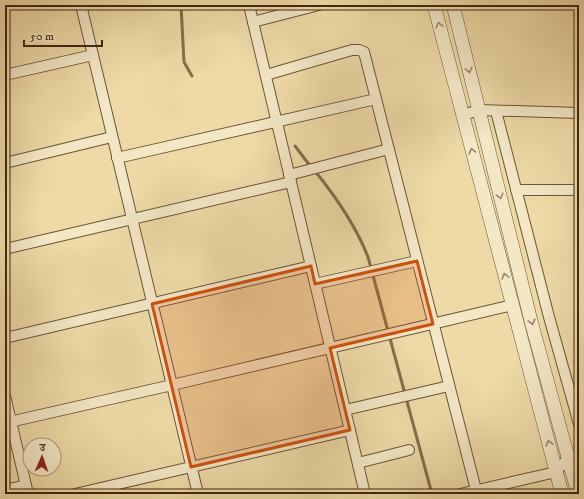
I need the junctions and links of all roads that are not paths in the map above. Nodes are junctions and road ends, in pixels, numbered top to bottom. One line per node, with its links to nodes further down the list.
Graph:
1 (81, 5): 7 (street)
2 (249, 5): 6 (street)
3 (319, 5): 6 (street)
4 (434, 5): 14 (street, one-way to 4)
5 (453, 5): 11 (street, one-way to 11)
6 (253, 22): 9 (street)
7 (92, 55): 8 (street); 16 (street)
8 (5, 75)
9 (266, 75): 10 (street); 15 (street)
10 (376, 99): 15 (street); 17 (street)
11 (479, 110): 12 (street); 14 (street); 41 (street, one-way to 41)
12 (496, 111): 13 (street); 21 (street)
13 (579, 113)
14 (463, 115): 29 (street, one-way to 14)
15 (277, 122): 18 (street); 20 (street)
16 (112, 137): 18 (street); 19 (street)
17 (388, 150): 20 (street); 25 (street)
18 (117, 158): 23 (street)
19 (5, 163)
20 (290, 179): 23 (street); 26 (street)
21 (516, 190): 22 (street); 38 (street)
22 (579, 190)
23 (132, 220): 24 (street); 28 (street)
24 (5, 249)
25 (417, 261): 27 (street); 30 (street)
26 (311, 266): 27 (street); 28 (street)
27 (315, 284): 32 (street)
28 (152, 304): 31 (street); 33 (street)
29 (513, 305): 30 (street); 44 (street, one-way to 29)
30 (434, 324): 32 (street); 34 (street)
31 (5, 338)
32 (330, 348): 33 (street); 36 (street)
33 (172, 385): 37 (street); 43 (street)
34 (449, 386): 36 (street); 47 (street)
35 (5, 396): 37 (street)
36 (345, 410): 39 (street)
37 (8, 422): 45 (street)
38 (579, 424)
39 (350, 430): 42 (street); 43 (street)
40 (409, 450): 42 (street)
41 (574, 457): 44 (street); 53 (street)
42 (358, 463): 50 (street)
43 (191, 467): 48 (street); 49 (street)
44 (556, 472): 47 (street); 52 (street)
45 (27, 489): 46 (street)
46 (5, 490)
47 (476, 490): 51 (street)
48 (75, 494)
49 (198, 494)
50 (365, 494)
51 (460, 494)
52 (562, 494)
53 (578, 494)

